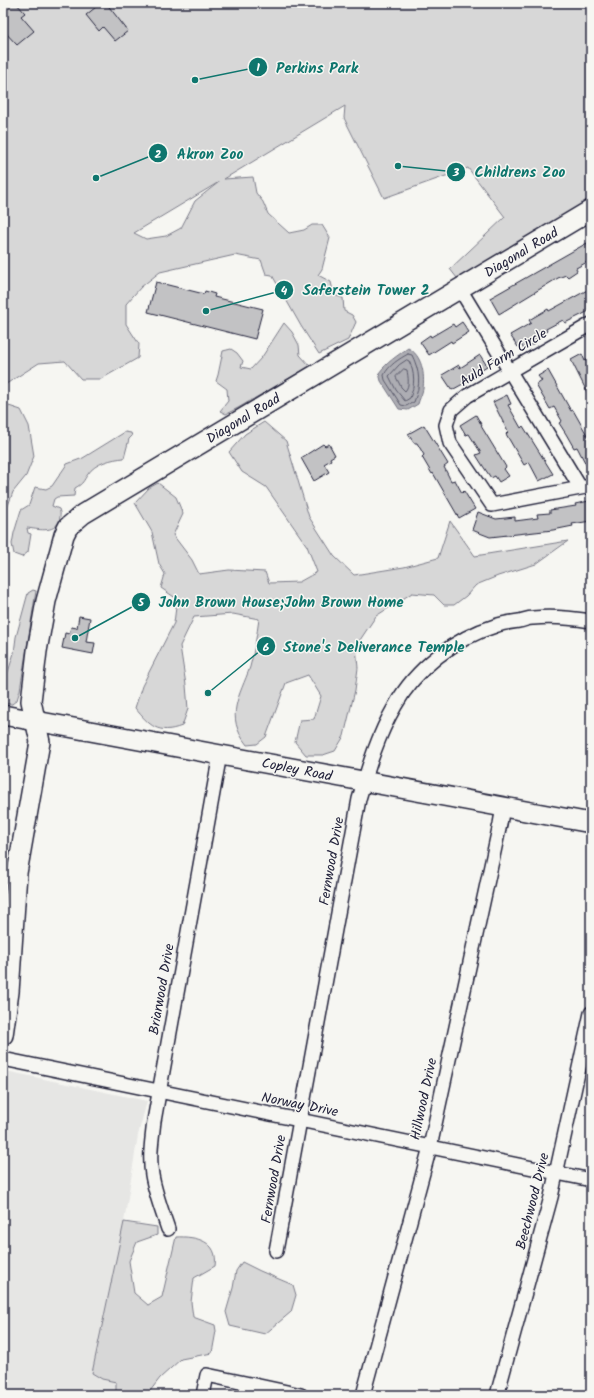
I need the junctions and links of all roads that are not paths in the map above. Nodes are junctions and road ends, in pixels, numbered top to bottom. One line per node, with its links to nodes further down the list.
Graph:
1 (591, 210): 2 (street, Diagonal Road)
2 (460, 289): 4 (street); 8 (street, Diagonal Road)
3 (590, 328): 4 (street, Auld Farm Circle)
4 (510, 371): 5 (street); 5 (street, Auld Farm Circle)
5 (586, 486)
6 (591, 621): 10 (street, Fernwood Drive)
7 (3, 715): 8 (street, Copley Road)
8 (34, 721): 9 (street, Copley Road); 14 (street, Diagonal Road)
9 (220, 754): 10 (street, Copley Road); 16 (street, Briarwood Drive)
10 (364, 782): 11 (street, Copley Road); 17 (street, Fernwood Drive)
11 (502, 807): 12 (street, Copley Road); 18 (street, Hillwood Drive)
12 (591, 823)
13 (591, 1013): 19 (street, Beechwood Drive)
14 (3, 1035)
15 (3, 1059): 16 (street, Norway Drive)
16 (158, 1090): 17 (street, Norway Drive); 21 (street, Briarwood Drive)
17 (300, 1121): 18 (street, Norway Drive); 22 (street, Fernwood Drive)
18 (430, 1147): 19 (street, Norway Drive); 25 (street, Hillwood Drive)
19 (556, 1173): 20 (street, Norway Drive); 26 (street, Beechwood Drive)
20 (591, 1180)
21 (168, 1229)
22 (276, 1251)
23 (202, 1395): 24 (street)
24 (301, 1395)
25 (363, 1395)
26 (497, 1395)

